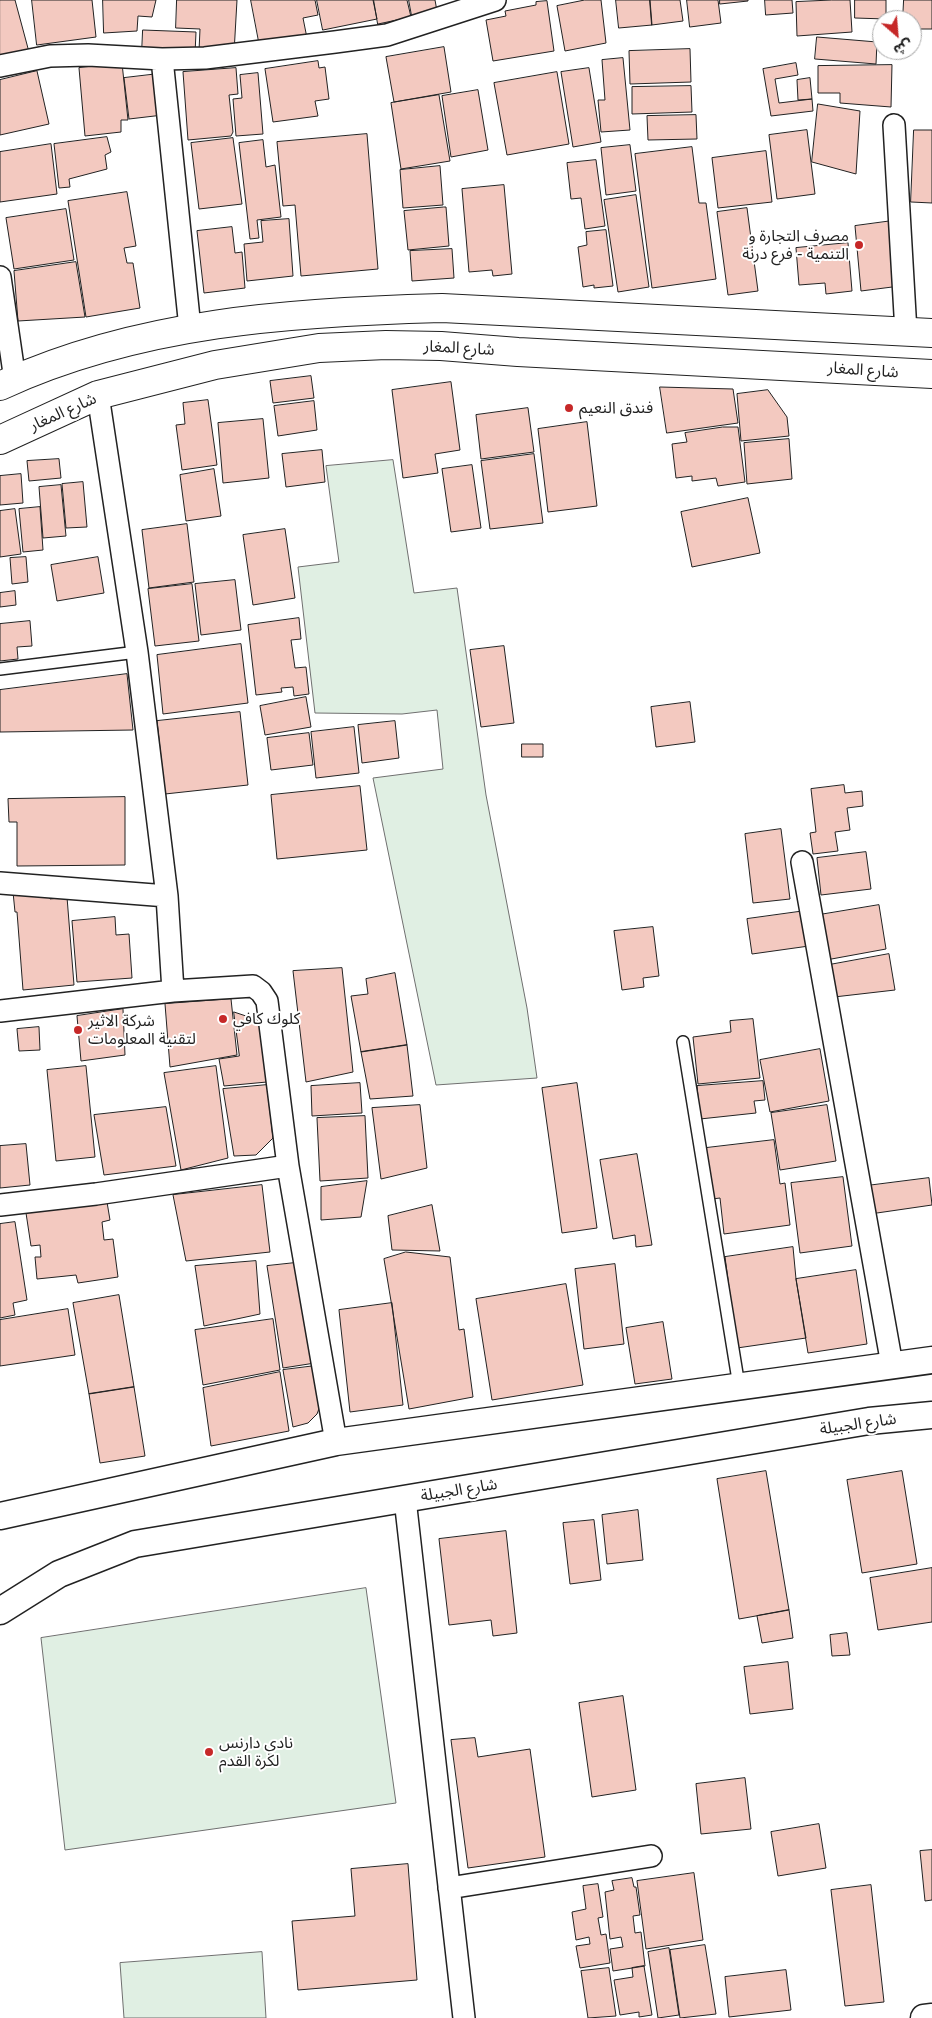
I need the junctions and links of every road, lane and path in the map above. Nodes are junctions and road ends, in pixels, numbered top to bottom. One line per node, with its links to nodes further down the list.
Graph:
1 (495, 0): 2 (street)
2 (162, 60): 3 (street); 7 (street)
3 (0, 66)
4 (894, 125): 8 (street)
5 (0, 277): 11 (street)
6 (442, 308): 7 (main road); 8 (main road); 9 (main road)
7 (190, 328): 11 (main road)
8 (919, 333)
9 (440, 346): 10 (main road, شارع المغار); 12 (main road, شارع المغار)
10 (932, 374)
11 (7, 383)
12 (98, 395): 13 (main road, شارع المغار); 14 (street)
13 (0, 440)
14 (137, 652): 15 (lane); 18 (street)
15 (0, 669)
16 (802, 862): 25 (street)
17 (0, 883): 18 (street)
18 (167, 896): 19 (street)
19 (173, 991): 20 (street); 22 (street)
20 (0, 1011)
21 (683, 1042): 26 (lane)
22 (288, 1166): 23 (street); 28 (street)
23 (0, 1205)
24 (932, 1360): 25 (street)
25 (892, 1365): 26 (street)
26 (739, 1386): 28 (street)
27 (932, 1415): 29 (street, شارع الجبيلة)
28 (336, 1442): 30 (street)
29 (405, 1499): 31 (street, شارع الجبيلة); 33 (street)
30 (0, 1516)
31 (0, 1611)
32 (651, 1856): 33 (street)
33 (449, 1888): 35 (street)
34 (932, 2017): 36 (street)
35 (464, 2018)
36 (924, 2018)

